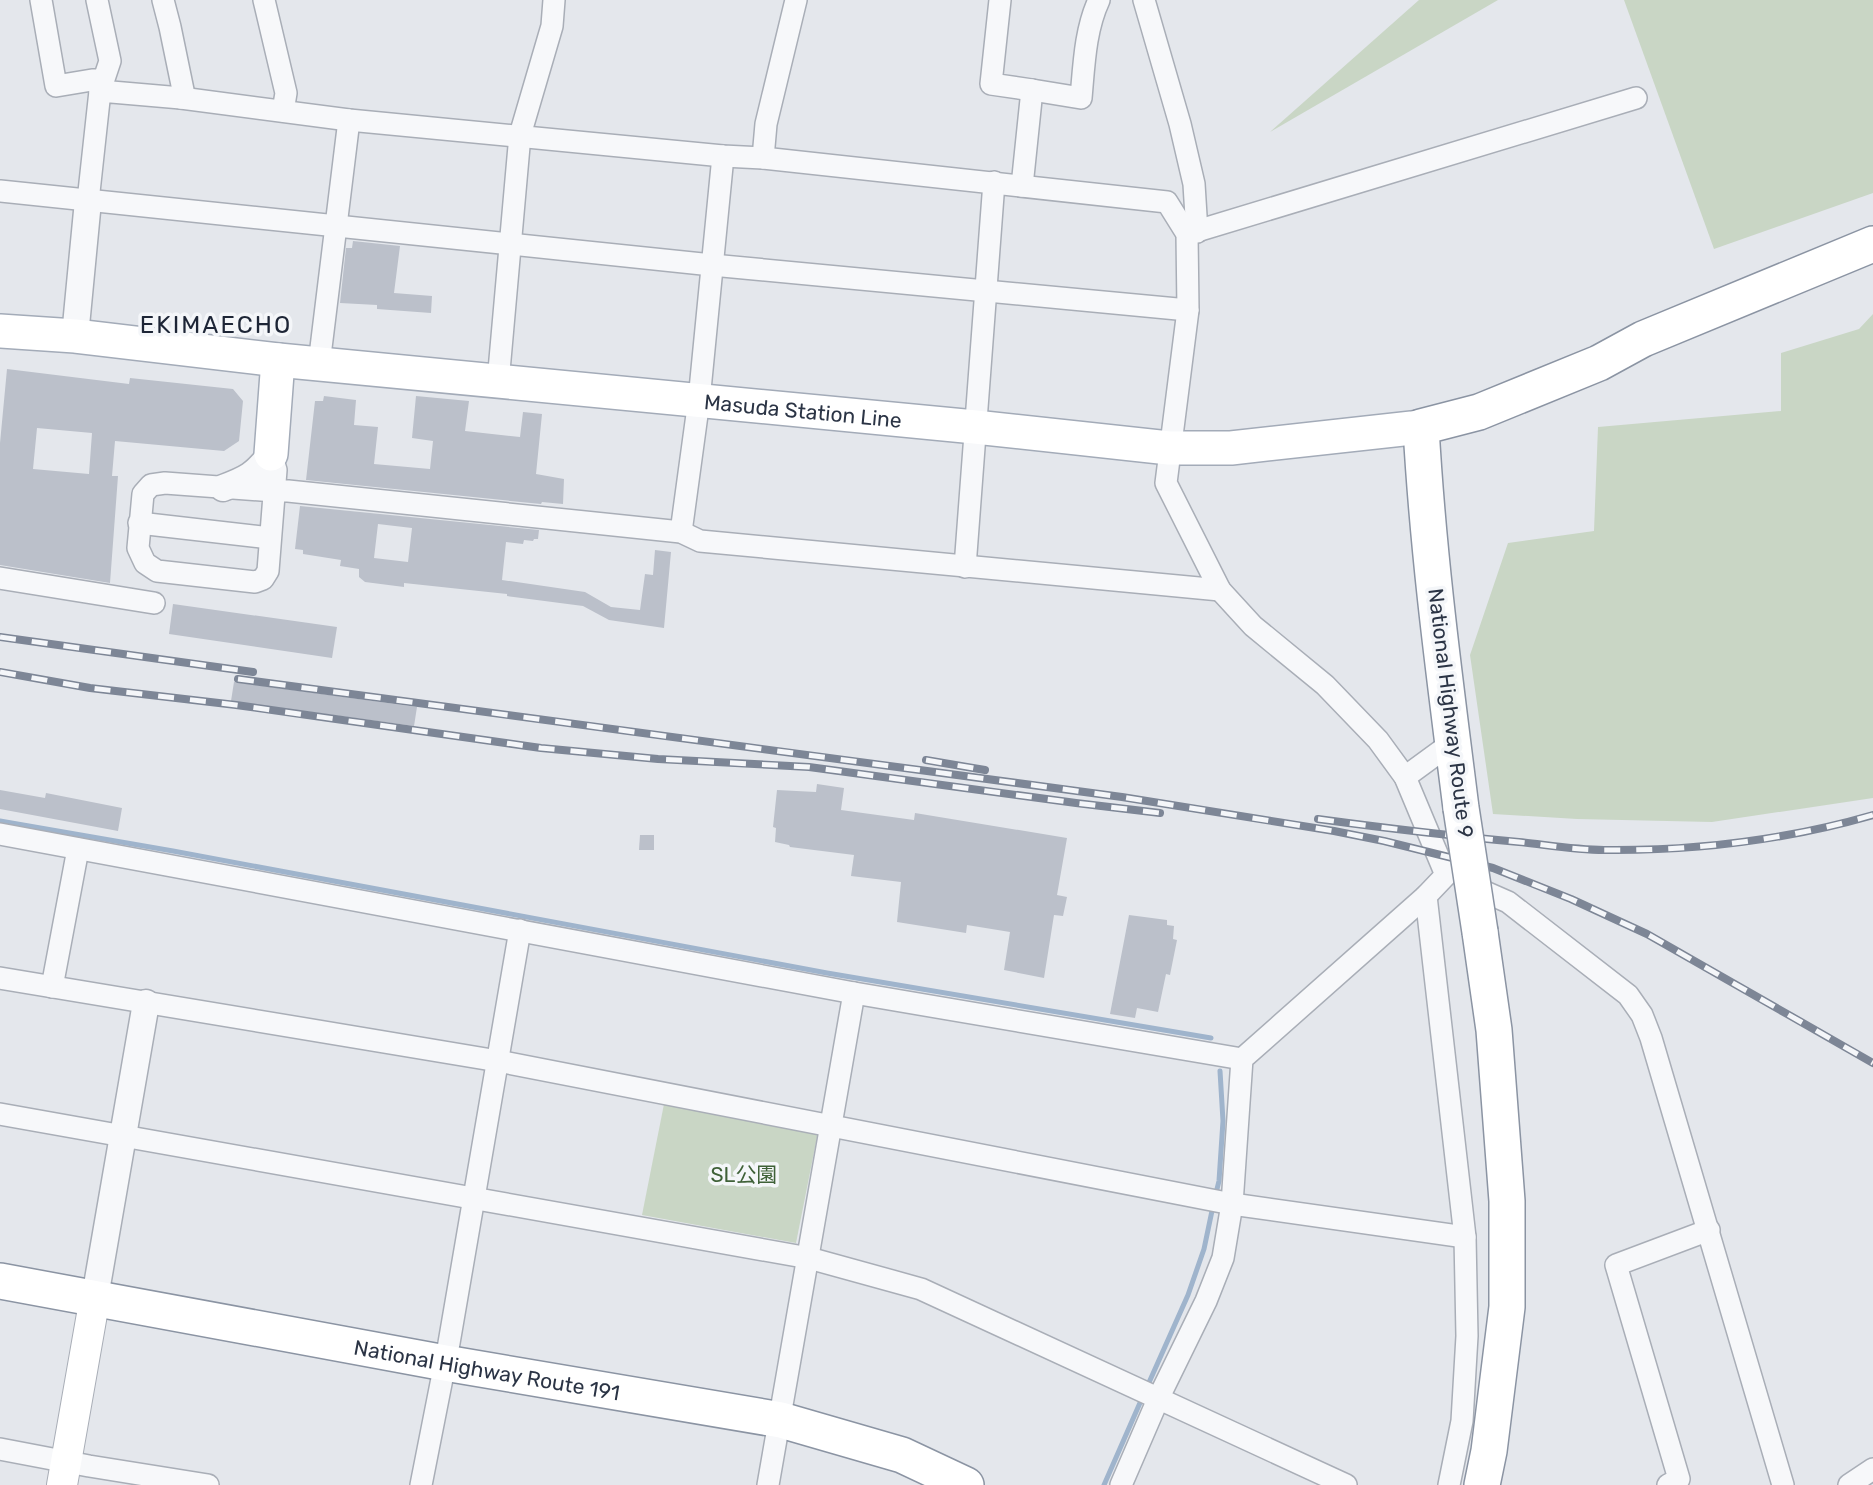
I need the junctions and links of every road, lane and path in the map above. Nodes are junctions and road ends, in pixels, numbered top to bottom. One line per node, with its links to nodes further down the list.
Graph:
1 (41, 0): 10 (street)
2 (97, 0): 10 (street)
3 (163, 0): 12 (street)
4 (264, 0): 14 (street)
5 (554, 0): 16 (street)
6 (796, 0): 18 (street)
7 (1000, 0): 11 (street)
8 (1099, 0): 11 (street)
9 (1144, 0): 24 (street)
10 (102, 86): 12 (street); 22 (street)
11 (1032, 90): 20 (street)
12 (181, 97): 14 (street)
13 (1636, 98): 24 (street)
14 (283, 111): 15 (street)
15 (349, 120): 16 (street); 23 (street)
16 (520, 135): 17 (street); 25 (street)
17 (723, 156): 18 (street); 27 (street)
18 (763, 158): 19 (street)
19 (994, 183): 20 (street); 28 (street)
20 (1022, 186): 24 (street)
21 (0, 191): 22 (street)
22 (89, 201): 23 (street); 31 (street)
23 (336, 226): 25 (street); 33 (street)
24 (1192, 233): 29 (street)
25 (510, 244): 27 (street); 34 (street)
26 (1873, 244): 37 (highway)
27 (712, 264): 28 (street); 35 (street)
28 (986, 290): 29 (street); 36 (street)
29 (1188, 310): 38 (street)
30 (0, 331): 31 (main road, Masuda Station Line)
31 (75, 336): 32 (main road, Masuda Station Line)
32 (278, 360): 33 (main road, Masuda Station Line); 39 (main road)
33 (319, 364): 34 (main road, Masuda Station Line)
34 (498, 382): 35 (main road, Masuda Station Line)
35 (699, 400): 36 (main road, Masuda Station Line); 43 (street)
36 (975, 427): 38 (main road, Masuda Station Line); 45 (street)
37 (1421, 427): 38 (main road, Masuda Station Line); 49 (highway, National Highway Route 9)
38 (1169, 448): 47 (street)
39 (271, 454): 40 (street); 41 (street)
40 (223, 488): 41 (street); 42 (street)
41 (274, 491): 43 (street); 44 (street)
42 (139, 523): 44 (street); 44 (street)
43 (681, 532): 45 (street)
44 (270, 537)
45 (965, 567): 47 (street)
46 (0, 578): 48 (street)
47 (1220, 590): 50 (street)
48 (154, 603)
49 (1453, 742): 50 (street); 86 (highway, National Highway Route 9, bridge)
50 (1405, 777): 53 (street)
51 (0, 834): 52 (street)
52 (78, 849): 55 (street); 57 (street)
53 (1446, 875): 54 (street); 67 (street)
54 (1426, 896): 60 (street); 68 (street)
55 (520, 930): 58 (street); 61 (street)
56 (0, 978): 57 (street)
57 (52, 987): 59 (street)
58 (854, 993): 60 (street); 63 (street)
59 (146, 1003): 61 (street); 64 (street)
60 (1242, 1059): 66 (street)
61 (498, 1061): 63 (street); 65 (street)
62 (0, 1115): 64 (street)
63 (831, 1126): 66 (street); 69 (street)
64 (122, 1136): 65 (street); 71 (street)
65 (474, 1199): 69 (street); 72 (street)
66 (1232, 1204): 68 (street); 73 (street)
67 (1709, 1230): 87 (street); 88 (street)
68 (1465, 1237): 85 (street)
69 (808, 1258): 73 (street); 74 (street)
70 (0, 1281): 71 (highway, National Highway Route 191)
71 (95, 1297): 72 (highway, National Highway Route 191); 77 (main road)
72 (445, 1363): 74 (highway, National Highway Route 191); 80 (street)
73 (1159, 1397): 83 (street); 84 (street)
74 (781, 1420): 81 (street); 82 (highway, National Highway Route 191)
75 (0, 1449): 77 (street)
76 (1873, 1469): 89 (street)
77 (64, 1473): 78 (street)
78 (95, 1476): 79 (street)
79 (208, 1485)
80 (421, 1485)
81 (768, 1485)
82 (966, 1485)
83 (1121, 1485)
84 (1346, 1485)
85 (1449, 1485)
86 (1482, 1485)
87 (1668, 1485)
88 (1783, 1485)
89 (1849, 1485)

